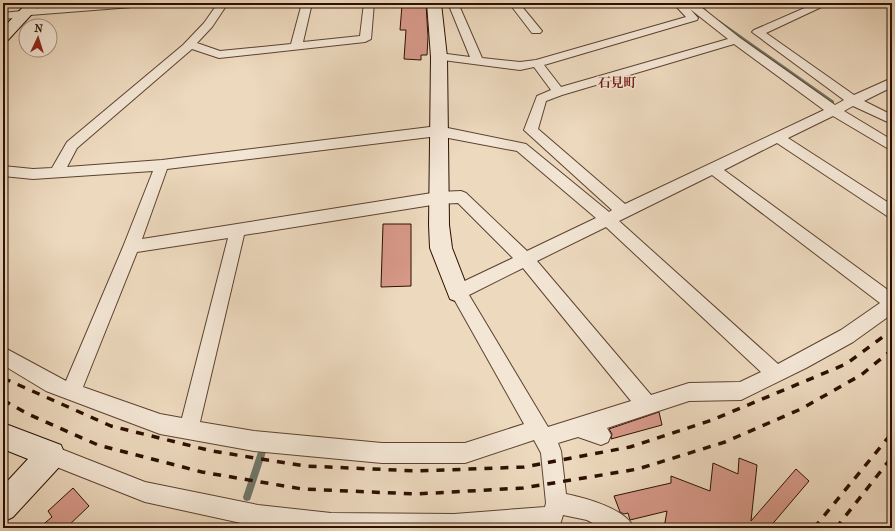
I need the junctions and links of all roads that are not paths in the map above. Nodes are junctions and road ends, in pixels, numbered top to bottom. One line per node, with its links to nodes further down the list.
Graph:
1 (146, 3): 11 (street)
2 (223, 3): 16 (street)
3 (307, 3): 17 (street)
4 (369, 3): 17 (street)
5 (434, 3): 18 (street)
6 (453, 3): 19 (street)
7 (514, 3): 13 (street)
8 (678, 3): 20 (street)
9 (689, 3): 15 (street)
10 (825, 3): 23 (street)
11 (29, 10): 12 (street); 14 (street)
12 (3, 16)
13 (536, 30)
14 (3, 37)
15 (736, 40): 22 (street); 24 (street)
16 (190, 44): 17 (street); 32 (street)
17 (296, 46)
18 (438, 57): 19 (street); 26 (street)
19 (477, 61): 20 (street)
20 (537, 63): 22 (street)
21 (892, 82): 23 (street)
22 (558, 92): 34 (street)
23 (854, 101): 24 (street); 25 (street)
24 (835, 111): 27 (street); 28 (street)
25 (892, 120)
26 (438, 131): 29 (street); 33 (street); 36 (street)
27 (778, 138): 30 (street); 35 (street)
28 (892, 146)
29 (162, 165): 32 (street); 38 (street)
30 (713, 169): 34 (street); 41 (street)
31 (3, 171): 32 (street)
32 (56, 173)
33 (438, 198): 37 (street); 39 (street); 40 (street)
34 (624, 212): 36 (street)
35 (892, 212)
36 (608, 220): 39 (street); 43 (street)
37 (238, 230): 38 (street); 47 (street)
38 (131, 247): 44 (street)
39 (525, 259): 40 (street); 45 (street)
40 (458, 292): 48 (street)
41 (892, 303): 43 (street)
42 (3, 355): 44 (street)
43 (776, 374): 45 (street)
44 (71, 392): 47 (street)
45 (647, 405): 46 (street)
46 (578, 427): 48 (street); 49 (street)
47 (189, 429): 48 (street)
48 (542, 434): 52 (street)
49 (601, 435)
50 (3, 436): 51 (street)
51 (51, 455): 53 (street); 54 (street)
52 (557, 503): 54 (street); 55 (street)
53 (3, 507)
54 (254, 522)
55 (623, 528)

